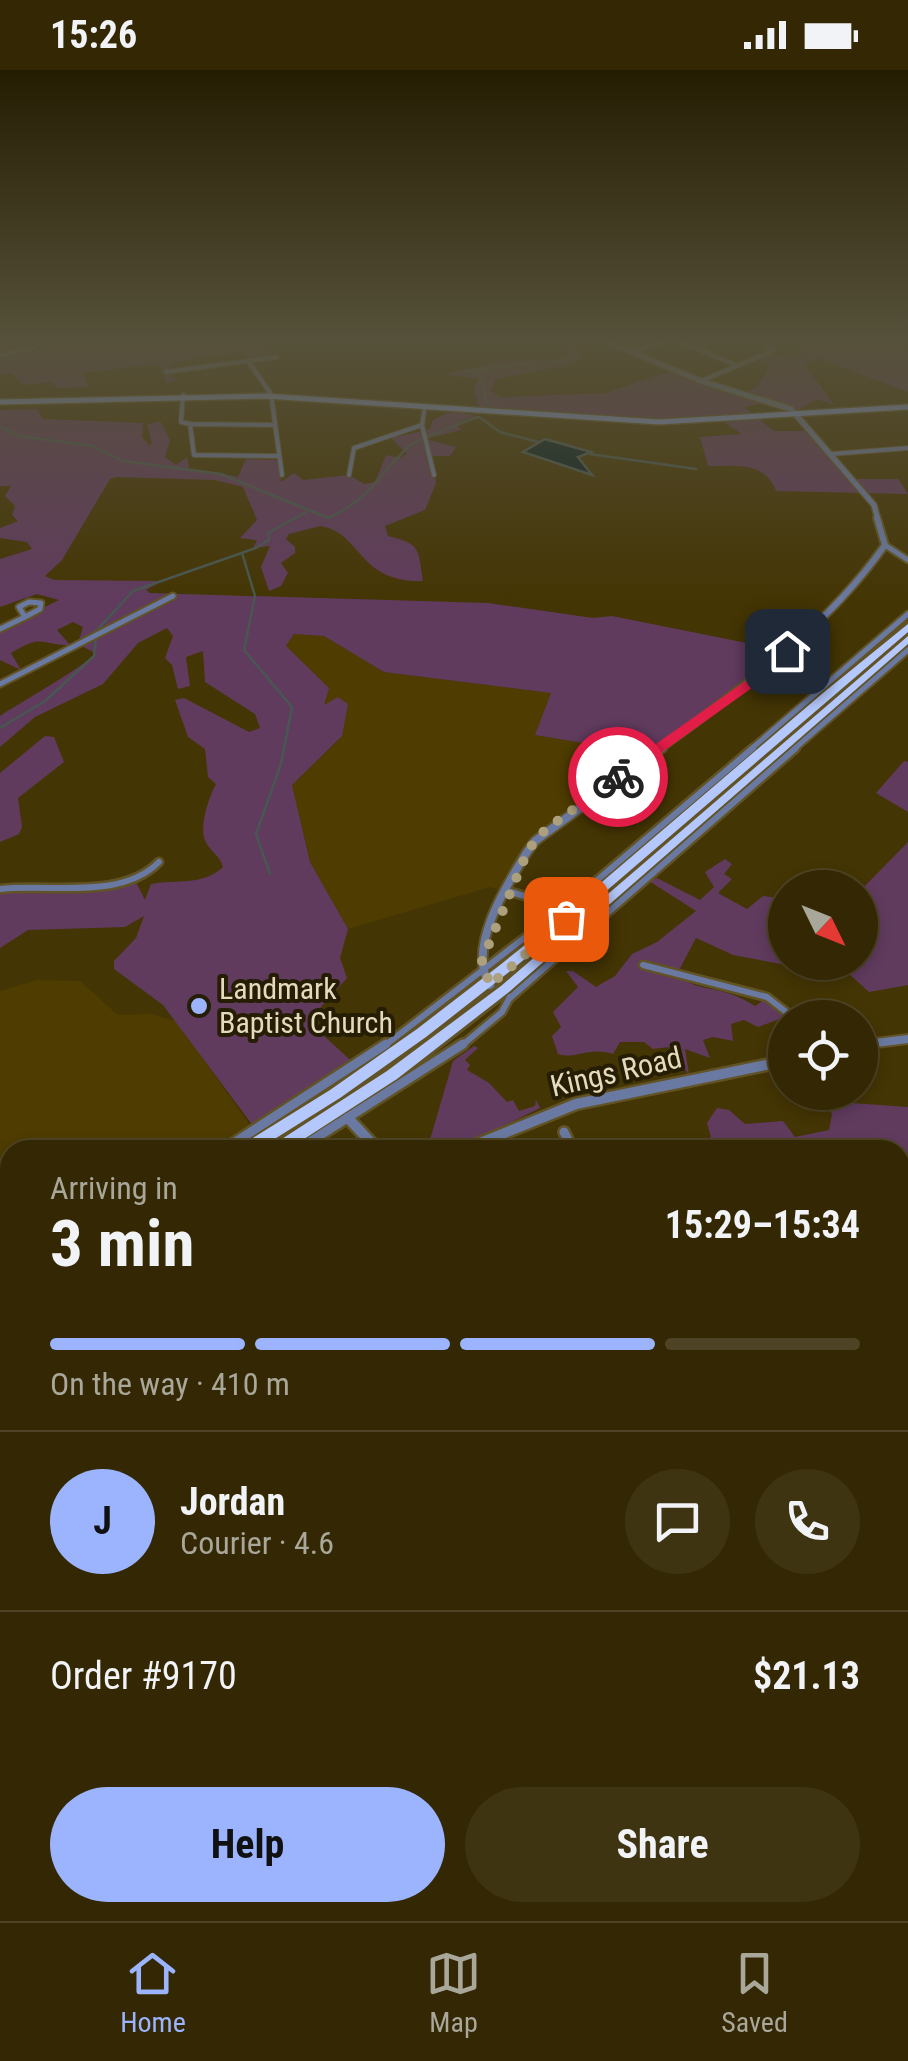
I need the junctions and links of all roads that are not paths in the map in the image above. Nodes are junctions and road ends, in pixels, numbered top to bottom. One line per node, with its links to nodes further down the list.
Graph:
1 (190, 426): 8 (street)
2 (275, 426): 8 (street)
3 (418, 426): 10 (street)
4 (422, 426): 11 (street)
5 (806, 426): 7 (street)
6 (908, 448): 7 (street)
7 (831, 454): 12 (street)
8 (279, 456): 9 (street)
9 (282, 475)
10 (350, 475)
11 (434, 475)
12 (885, 545): 13 (street); 24 (street)
13 (908, 560)
14 (173, 596): 20 (street)
15 (908, 614): 19 (street)
16 (25, 616): 17 (street)
17 (0, 629)
18 (908, 632): 19 (highway)
19 (890, 651): 21 (street); 21 (highway); 25 (highway)
20 (0, 684)
21 (764, 771): 28 (highway)
22 (159, 862): 23 (street)
23 (0, 889)
24 (508, 891): 25 (street); 27 (street)
25 (563, 913): 27 (highway); 28 (highway)
26 (643, 965): 29 (street)
27 (486, 979): 30 (highway); 36 (street); 37 (highway)
28 (508, 993): 30 (highway); 34 (street)
29 (773, 1000)
30 (439, 1039): 38 (highway)
31 (908, 1039): 32 (street)
32 (878, 1042)
33 (768, 1064): 41 (street, Kings Road)
34 (348, 1118): 39 (street); 40 (street)
35 (564, 1132): 42 (street)
36 (240, 1140)
37 (261, 1140)
38 (291, 1140)
39 (313, 1140)
40 (369, 1140)
41 (488, 1140)
42 (568, 1140)

